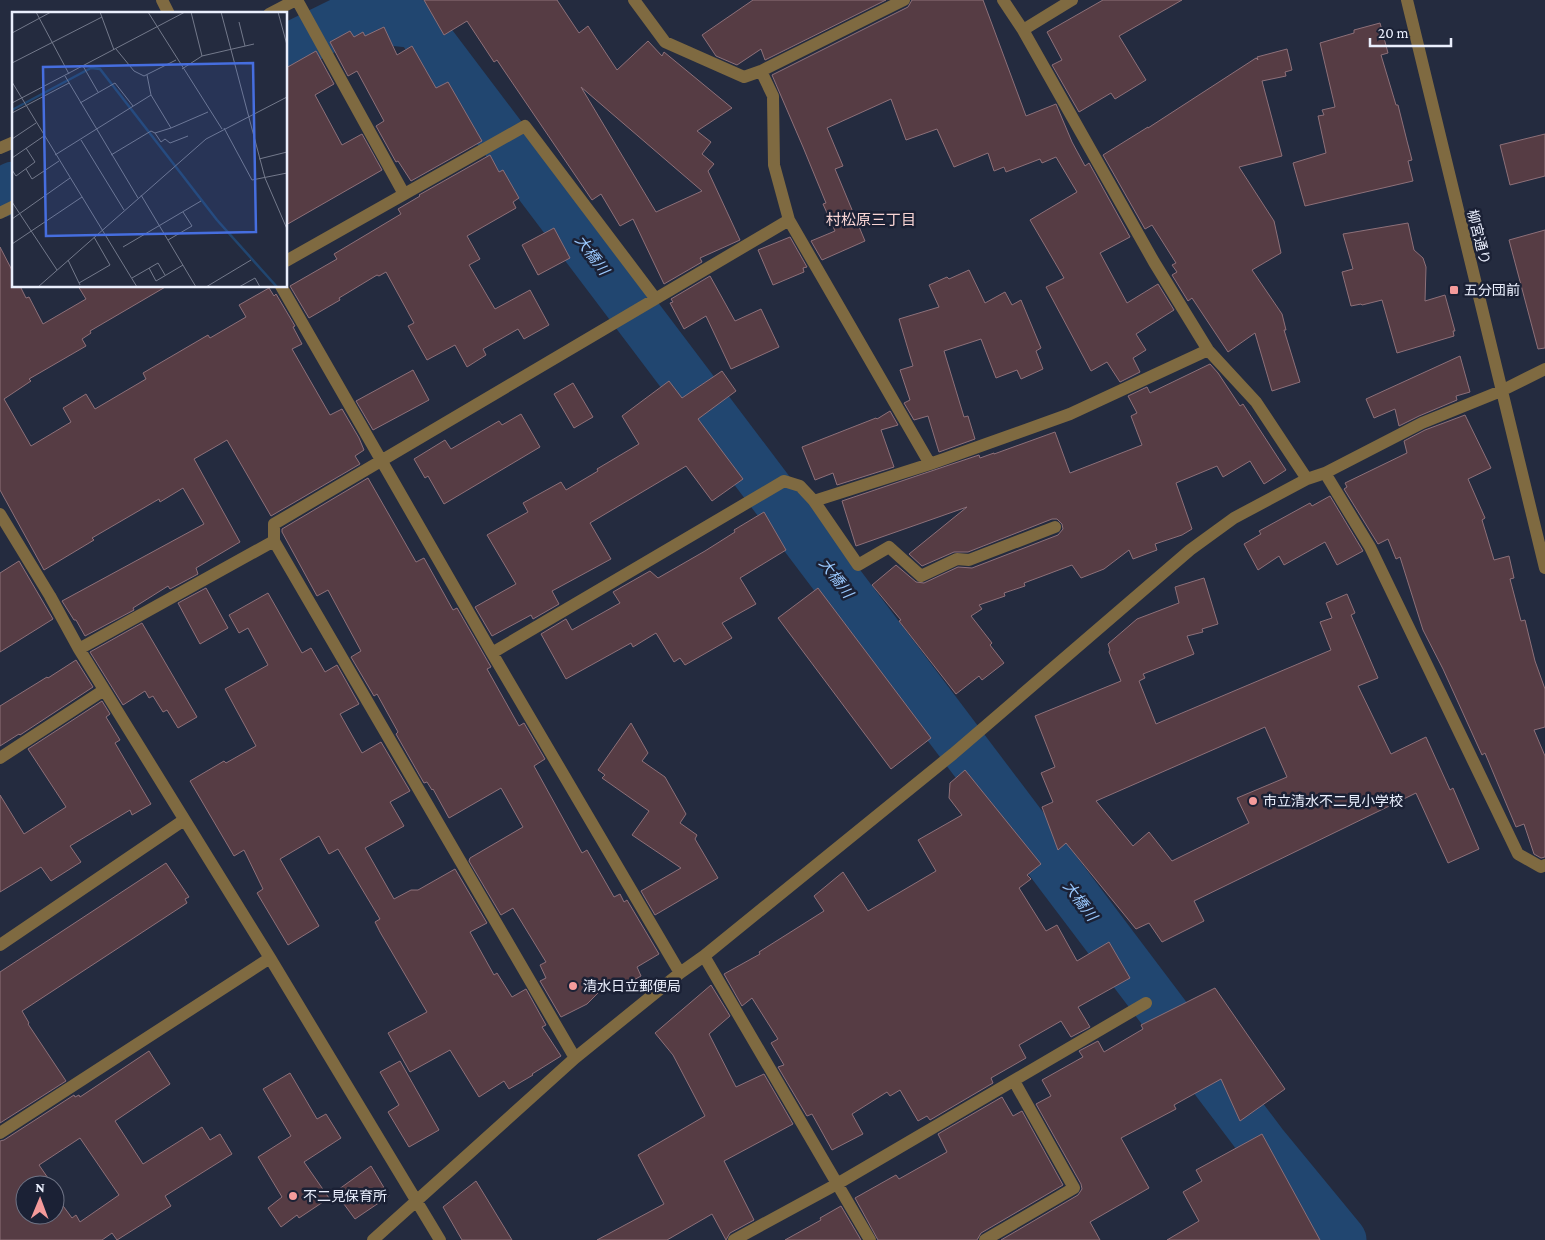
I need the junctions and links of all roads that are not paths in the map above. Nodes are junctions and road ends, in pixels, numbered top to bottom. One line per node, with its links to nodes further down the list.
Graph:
1 (162, 0): 8 (street)
2 (296, 0): 9 (street); 14 (street)
3 (634, 0): 11 (street)
4 (904, 0): 11 (street)
5 (1003, 0): 10 (street)
6 (1072, 0): 10 (street)
7 (1407, 0): 23 (street, 柳宮通り)
8 (168, 12)
9 (273, 12)
10 (1023, 30): 21 (street)
11 (761, 71): 17 (street)
12 (12, 143): 13 (street)
13 (0, 148)
14 (404, 194): 18 (street); 20 (street)
15 (12, 207): 16 (street)
16 (0, 213)
17 (788, 220): 20 (street); 25 (street)
18 (288, 260)
19 (282, 288): 24 (street)
20 (655, 298): 24 (street)
21 (1208, 350): 25 (street); 27 (street)
22 (1545, 369): 23 (street)
23 (1501, 391): 26 (street); 32 (street, 柳宮通り)
24 (382, 460): 31 (street); 34 (street)
25 (930, 464): 28 (street)
26 (1325, 473): 27 (street); 38 (street)
27 (1307, 479): 40 (street)
28 (814, 501): 30 (street); 34 (street)
29 (0, 514): 33 (street)
30 (1055, 526)
31 (274, 541): 33 (street); 44 (street)
32 (1545, 568)
33 (79, 649): 35 (street)
34 (492, 653): 42 (street)
35 (104, 690): 36 (street); 37 (street)
36 (0, 758)
37 (184, 820): 39 (street); 41 (street)
38 (1545, 865)
39 (0, 945)
40 (704, 956): 42 (street); 47 (street)
41 (270, 958): 46 (street); 48 (street)
42 (680, 973): 44 (street)
43 (1146, 1003): 45 (street)
44 (575, 1058): 48 (street)
45 (1014, 1081): 47 (street); 53 (street)
46 (0, 1133)
47 (837, 1184): 51 (street); 52 (street)
48 (417, 1201): 49 (street); 50 (street)
49 (373, 1240)
50 (440, 1240)
51 (734, 1240)
52 (870, 1240)
53 (985, 1240)

